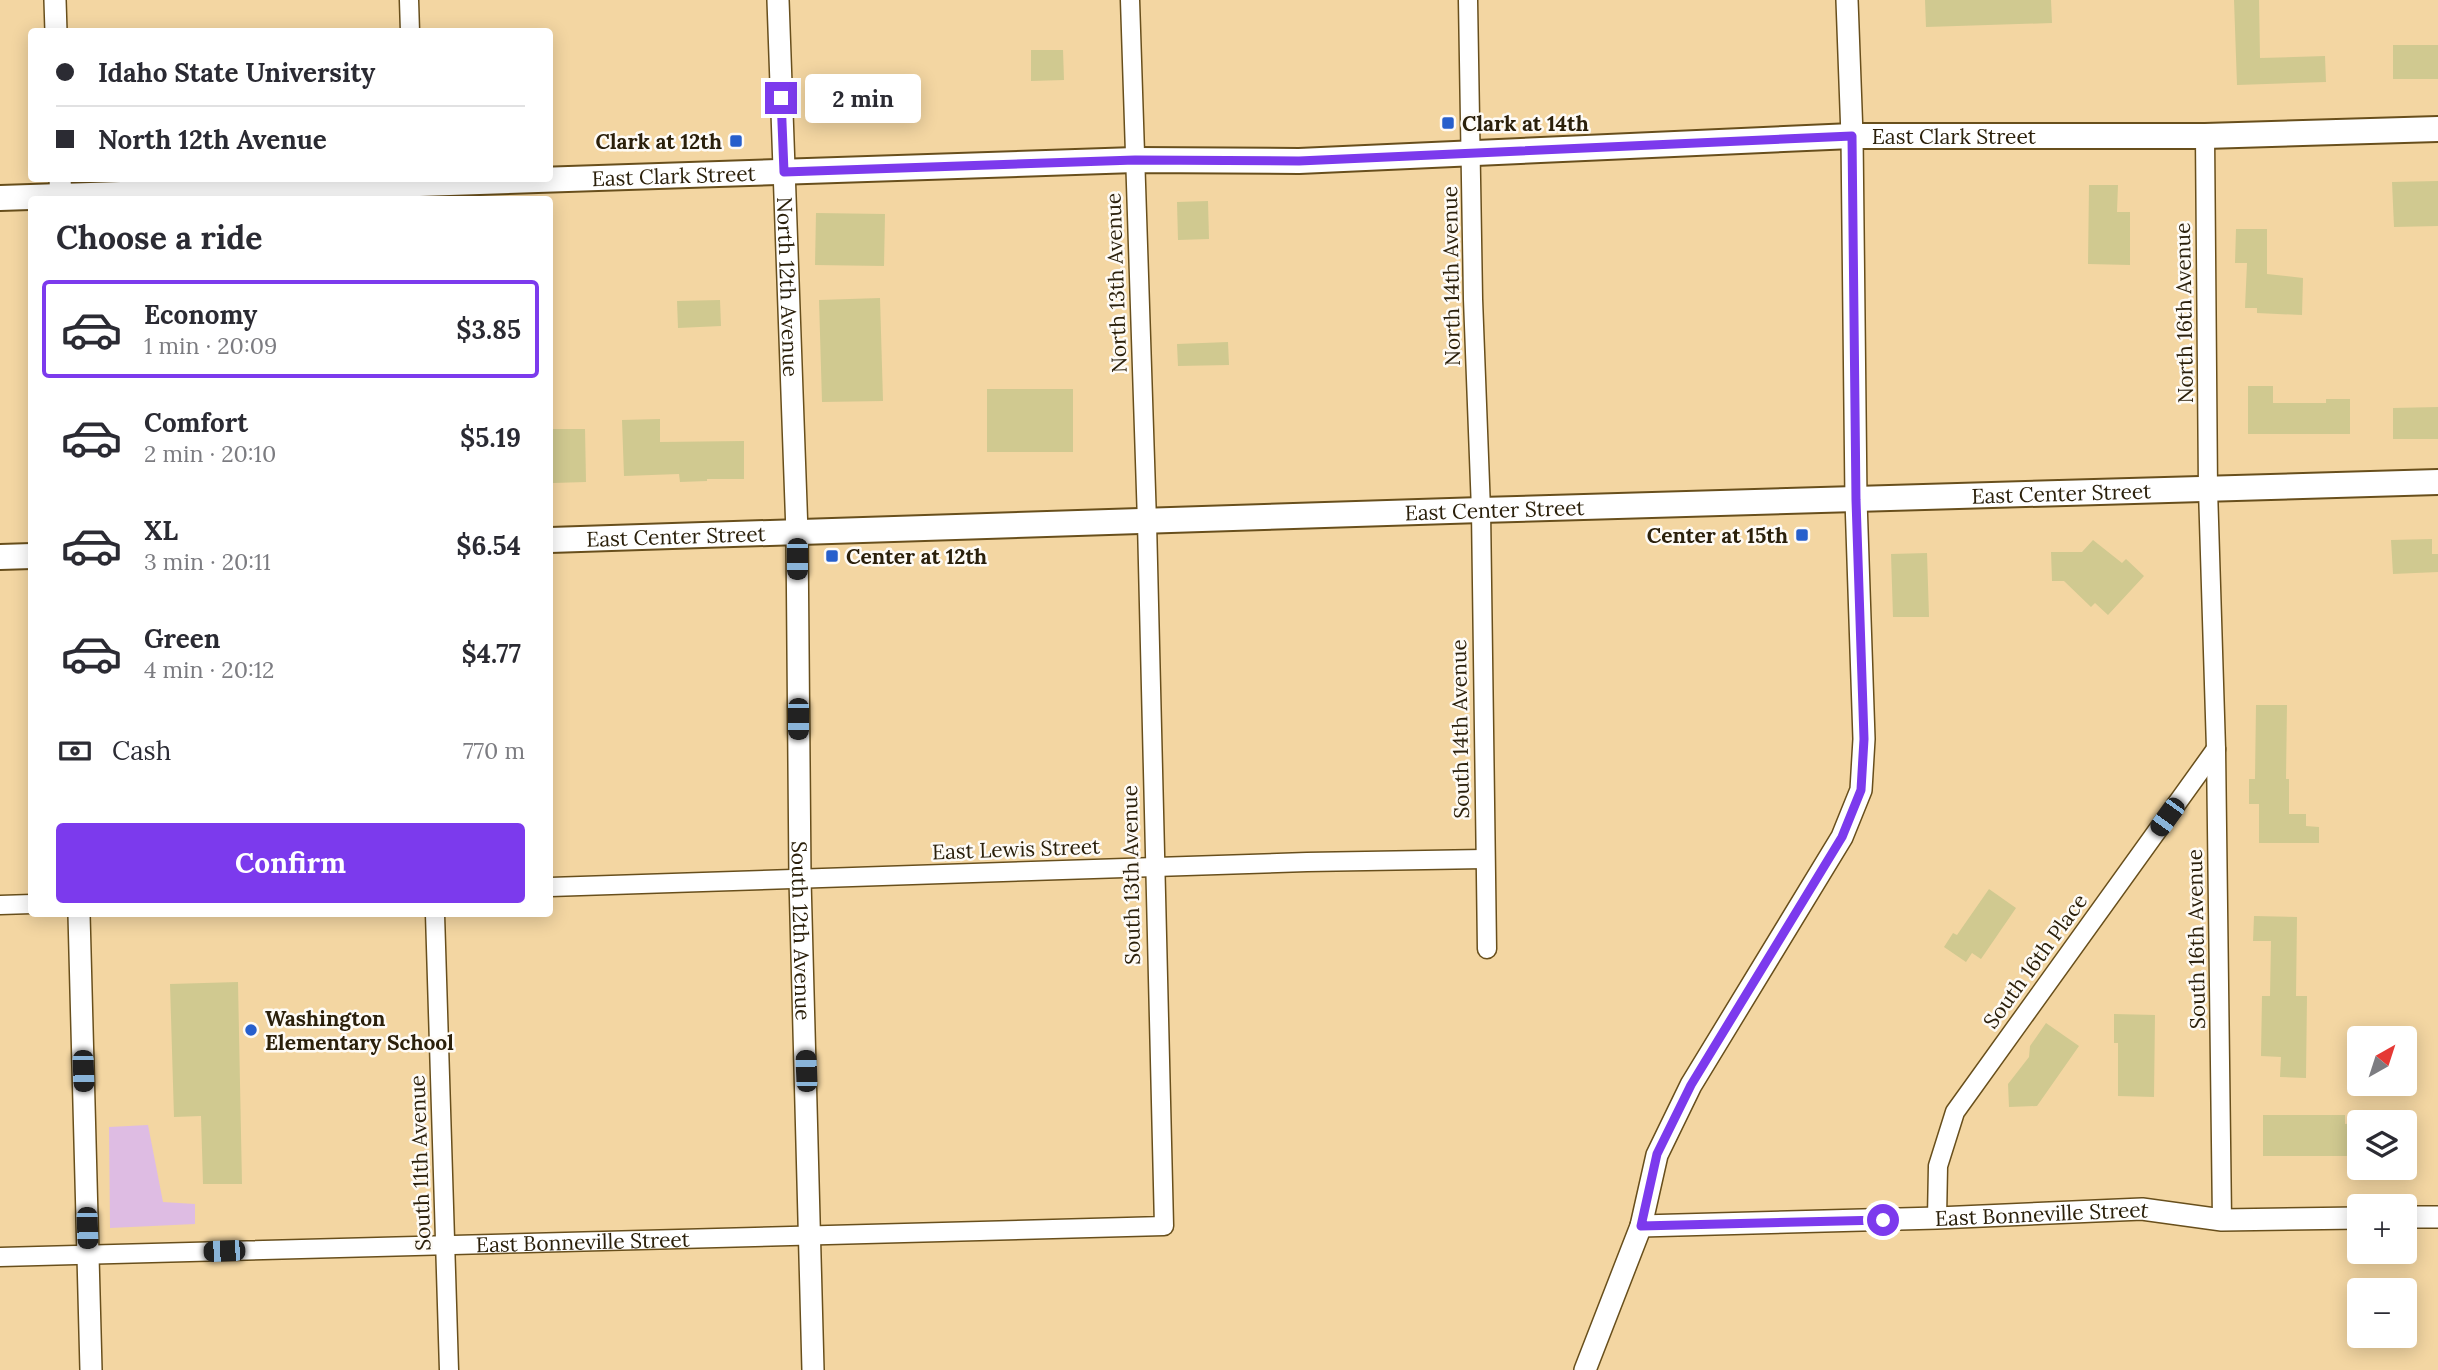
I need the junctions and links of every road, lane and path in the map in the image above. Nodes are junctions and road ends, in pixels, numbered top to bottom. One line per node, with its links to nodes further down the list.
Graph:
1 (55, 0): 7 (street)
2 (409, 0): 8 (street)
3 (778, 0): 14 (street, North 12th Avenue)
4 (1130, 0): 13 (street, North 13th Avenue)
5 (1468, 0): 12 (street, North 14th Avenue)
6 (1847, 0): 10 (street)
7 (56, 28)
8 (410, 28)
9 (2438, 129): 11 (main road, East Clark Street)
10 (1852, 136): 11 (main road, East Clark Street); 12 (main road, East Clark Street); 22 (street)
11 (2205, 136): 21 (street, North 16th Avenue)
12 (1471, 155): 13 (main road, East Clark Street); 23 (street, North 14th Avenue)
13 (1135, 160): 14 (main road, East Clark Street); 24 (street, North 13th Avenue)
14 (784, 172): 15 (main road, East Clark Street); 25 (street, North 12th Avenue)
15 (553, 181)
16 (537, 182): 17 (main road, East Clark Street)
17 (414, 187): 18 (main road, East Clark Street)
18 (61, 191): 19 (main road, East Clark Street)
19 (0, 198)
20 (2438, 482): 21 (main road, East Center Street)
21 (2208, 489): 22 (main road, East Center Street); 29 (street, South 16th Avenue)
22 (1856, 500): 23 (main road, East Center Street); 45 (street)
23 (1481, 510): 24 (main road, East Center Street); 30 (street, South 14th Avenue)
24 (1147, 522): 25 (main road, East Center Street); 31 (street, South 13th Avenue)
25 (797, 533): 26 (main road, East Center Street); 32 (street, South 12th Avenue)
26 (553, 540)
27 (28, 556): 28 (main road)
28 (0, 558)
29 (2216, 749): 41 (street, South 16th Place); 43 (street, South 16th Avenue)
30 (1484, 859): 31 (street, East Lewis Street); 38 (street, South 14th Avenue)
31 (1154, 868): 32 (street, East Lewis Street); 44 (street, South 13th Avenue)
32 (800, 879): 33 (street, East Lewis Street); 46 (street, South 12th Avenue)
33 (553, 887)
34 (28, 904): 35 (street)
35 (0, 905)
36 (79, 917): 48 (street)
37 (435, 917): 47 (street, South 11th Avenue)
38 (1487, 949)
39 (2417, 1217): 40 (street)
40 (2438, 1217)
41 (1937, 1218): 43 (street, East Bonneville Street); 45 (street, East Bonneville Street)
42 (2347, 1218): 43 (street, East Bonneville Street)
43 (2222, 1220)
44 (1164, 1226): 46 (street, East Bonneville Street)
45 (1641, 1226): 53 (street)
46 (811, 1235): 47 (street, East Bonneville Street); 52 (street, South 12th Avenue)
47 (445, 1245): 48 (street, East Bonneville Street); 51 (street, South 11th Avenue)
48 (88, 1254): 49 (street, East Bonneville Street); 50 (street)
49 (0, 1256)
50 (91, 1370)
51 (449, 1370)
52 (813, 1370)
53 (1584, 1370)

